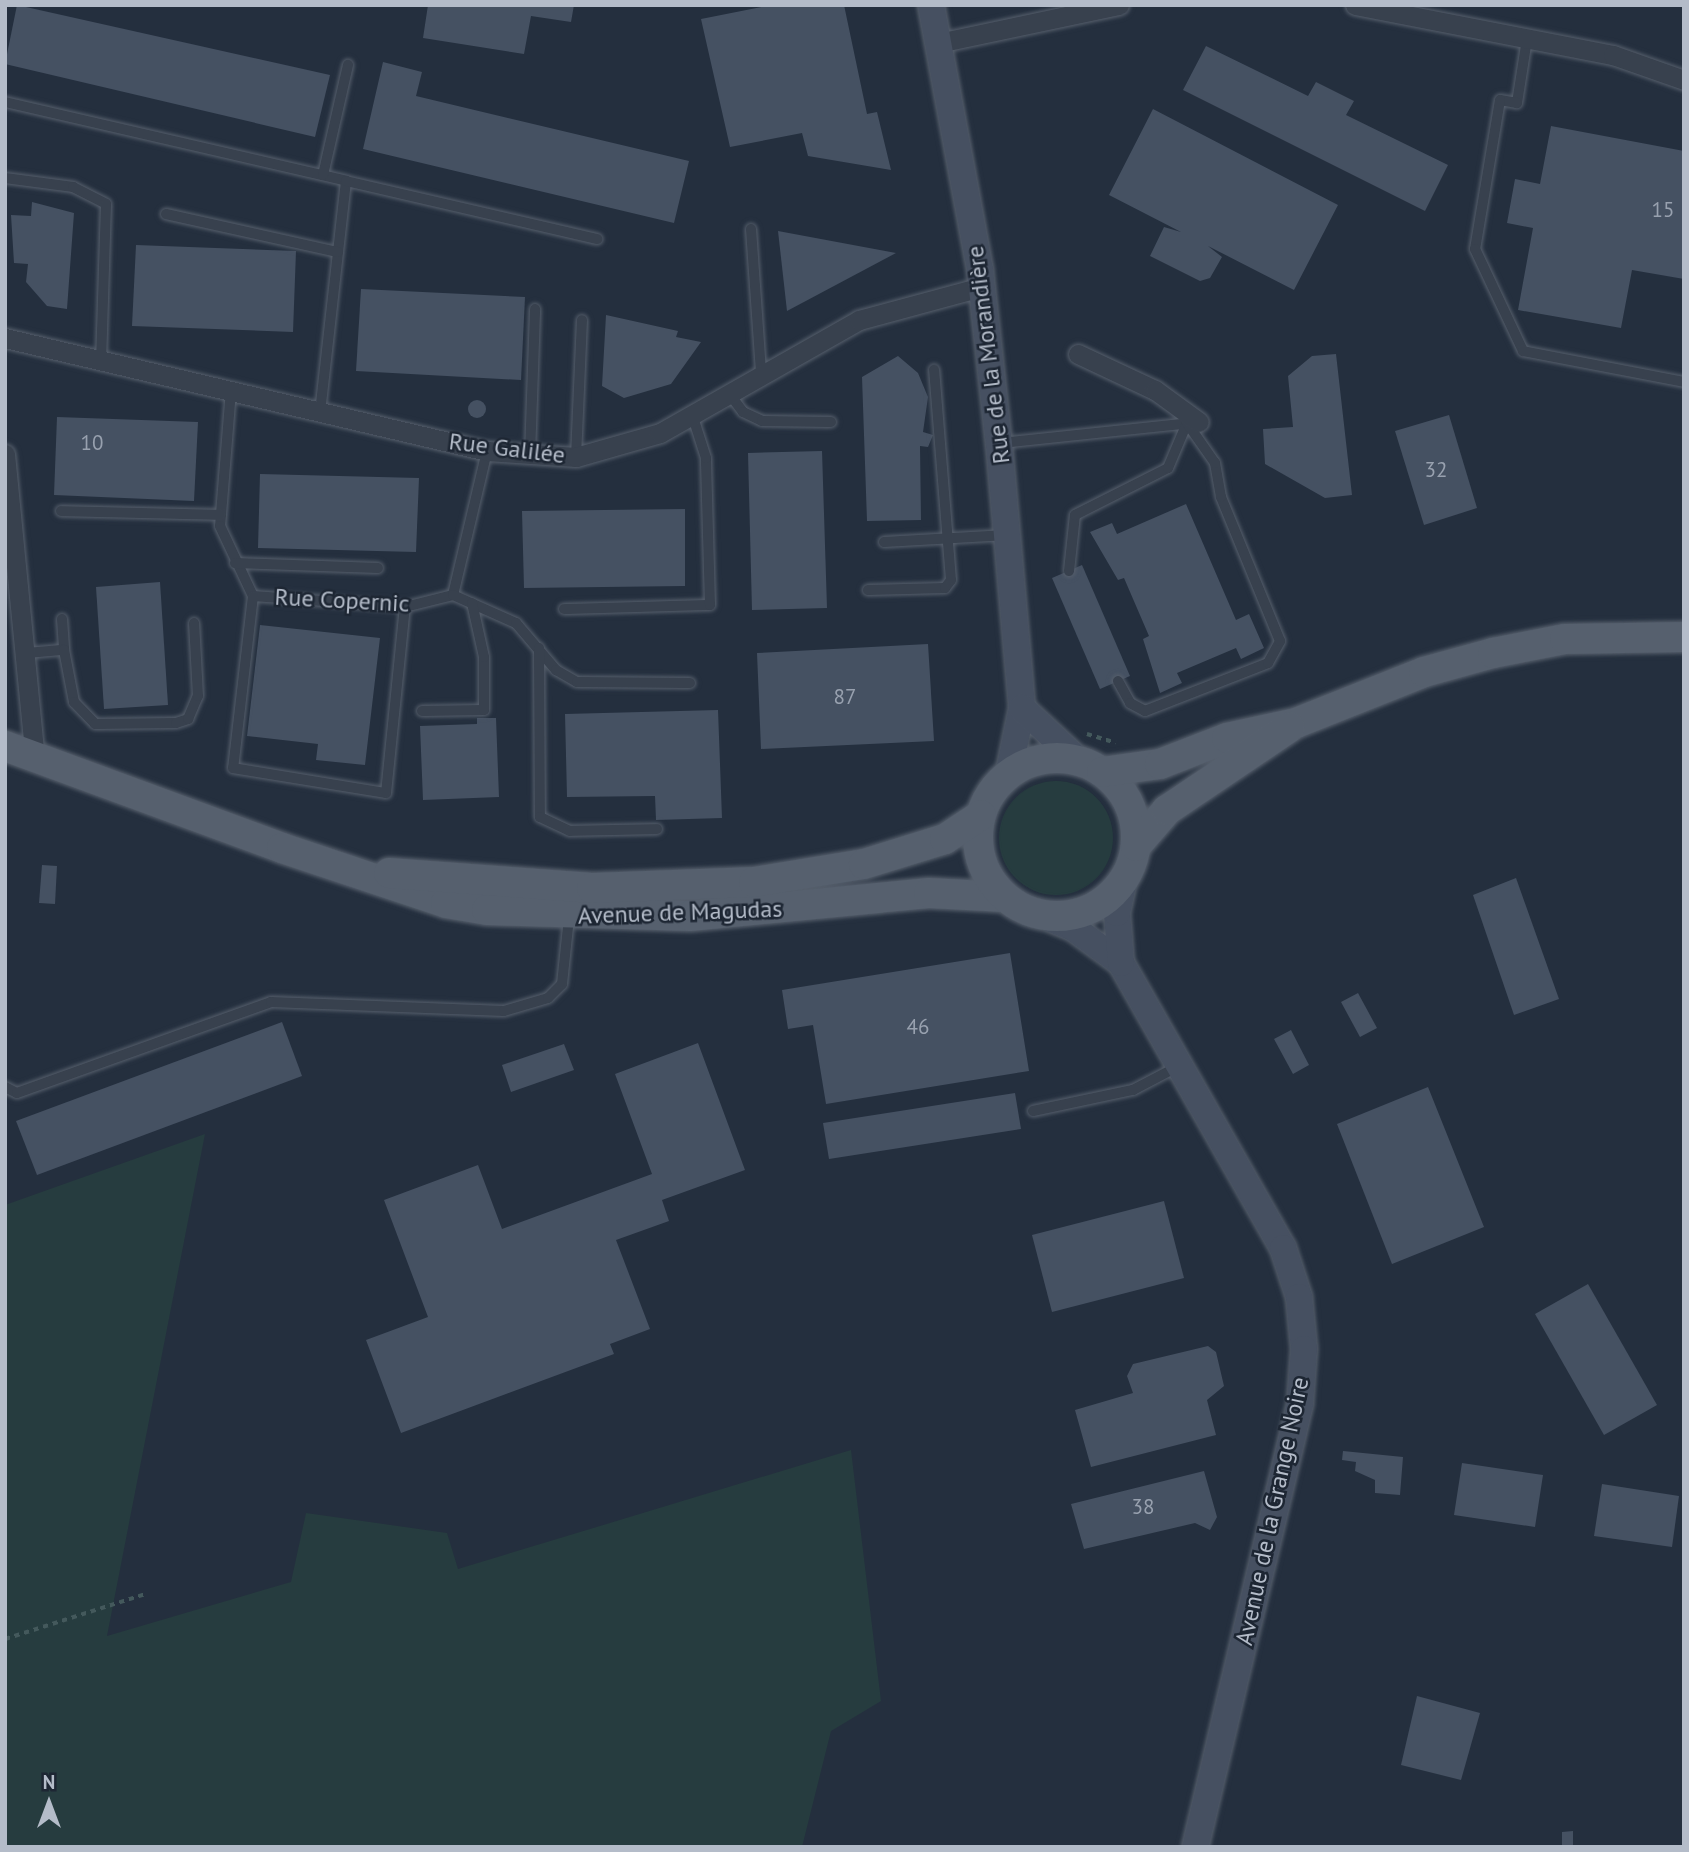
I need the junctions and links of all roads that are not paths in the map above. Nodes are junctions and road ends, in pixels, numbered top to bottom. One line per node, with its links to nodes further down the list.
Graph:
1 (931, 5): 5 (street, Rue de la Morandière)
2 (1119, 5): 5 (street)
3 (1355, 5): 4 (street)
4 (1527, 39): 7 (street); 24 (lane)
5 (938, 43): 16 (street, Rue de la Morandière)
6 (348, 65): 9 (lane)
7 (1684, 80)
8 (5, 102): 9 (lane)
9 (323, 175): 11 (lane)
10 (5, 178): 21 (lane)
11 (346, 180): 14 (lane); 15 (lane)
12 (166, 214): 15 (lane)
13 (751, 229): 23 (lane)
14 (597, 239)
15 (338, 252): 27 (lane)
16 (981, 287): 23 (street, Rue Galilée); 31 (street, Rue de la Morandière)
17 (535, 309): 34 (lane)
18 (582, 320): 35 (lane)
19 (5, 338): 21 (street, Rue Galilée)
20 (1079, 354): 30 (street)
21 (102, 362): 25 (street, Rue Galilée)
22 (934, 370): 39 (lane)
23 (761, 371): 26 (street, Rue Galilée)
24 (1684, 382)
25 (231, 390): 27 (street, Rue Galilée); 37 (lane, Rue Copernic)
26 (727, 391): 28 (street, Rue Galilée); 29 (lane)
27 (320, 412): 32 (street, Rue Galilée)
28 (692, 413): 35 (street, Rue Galilée); 49 (lane)
29 (831, 422)
30 (1193, 423): 31 (lane); 43 (lane); 56 (lane)
31 (999, 444): 38 (street, Rue de la Morandière)
32 (486, 451): 34 (street, Rue Galilée); 45 (lane)
33 (5, 454): 55 (street)
34 (530, 456): 35 (street, Rue Galilée)
35 (576, 457)
36 (61, 511): 37 (lane)
37 (221, 515): 41 (lane, Rue Copernic)
38 (1007, 535): 39 (lane); 58 (street, Rue de la Morandière)
39 (951, 539): 40 (lane); 44 (lane)
40 (884, 542)
41 (235, 563): 42 (lane); 46 (lane, Rue Copernic)
42 (378, 568)
43 (1069, 570)
44 (868, 590)
45 (453, 595): 47 (lane); 48 (lane, Rue Copernic)
46 (253, 596): 48 (lane, Rue Copernic); 48 (lane)
47 (472, 603): 53 (lane); 59 (lane)
48 (405, 607)
49 (564, 609)
50 (62, 619): 54 (lane)
51 (194, 624): 54 (lane)
52 (1684, 637): 60 (main road)
53 (539, 648): 57 (lane); 66 (lane)
54 (64, 650): 55 (lane)
55 (27, 653): 62 (street)
56 (1118, 681)
57 (690, 683)
58 (1022, 708): 63 (street); 64 (street, Rue de la Morandière)
59 (422, 711)
60 (1296, 723): 63 (main road); 67 (main road)
61 (5, 746): 62 (main road, Avenue de Magudas)
62 (35, 758): 68 (main road, Avenue de Magudas)
63 (1091, 767): 64 (main road); 67 (main road)
64 (1008, 776): 65 (main road)
65 (981, 815): 68 (main road, Avenue de Magudas); 70 (main road)
66 (657, 829)
67 (1136, 846): 69 (main road)
68 (360, 871): 72 (main road, Avenue de Magudas)
69 (1124, 879): 71 (main road); 73 (street, Avenue de la Grange Noire)
70 (1005, 897): 71 (main road); 72 (main road, Avenue de Magudas)
71 (1039, 914): 73 (street, Avenue de la Grange Noire)
72 (569, 917): 75 (lane)
73 (1121, 963): 74 (street, Avenue de la Grange Noire)
74 (1180, 1066): 76 (lane); 77 (street, Avenue de la Grange Noire)
75 (5, 1087)
76 (1033, 1111)
77 (1195, 1847)

